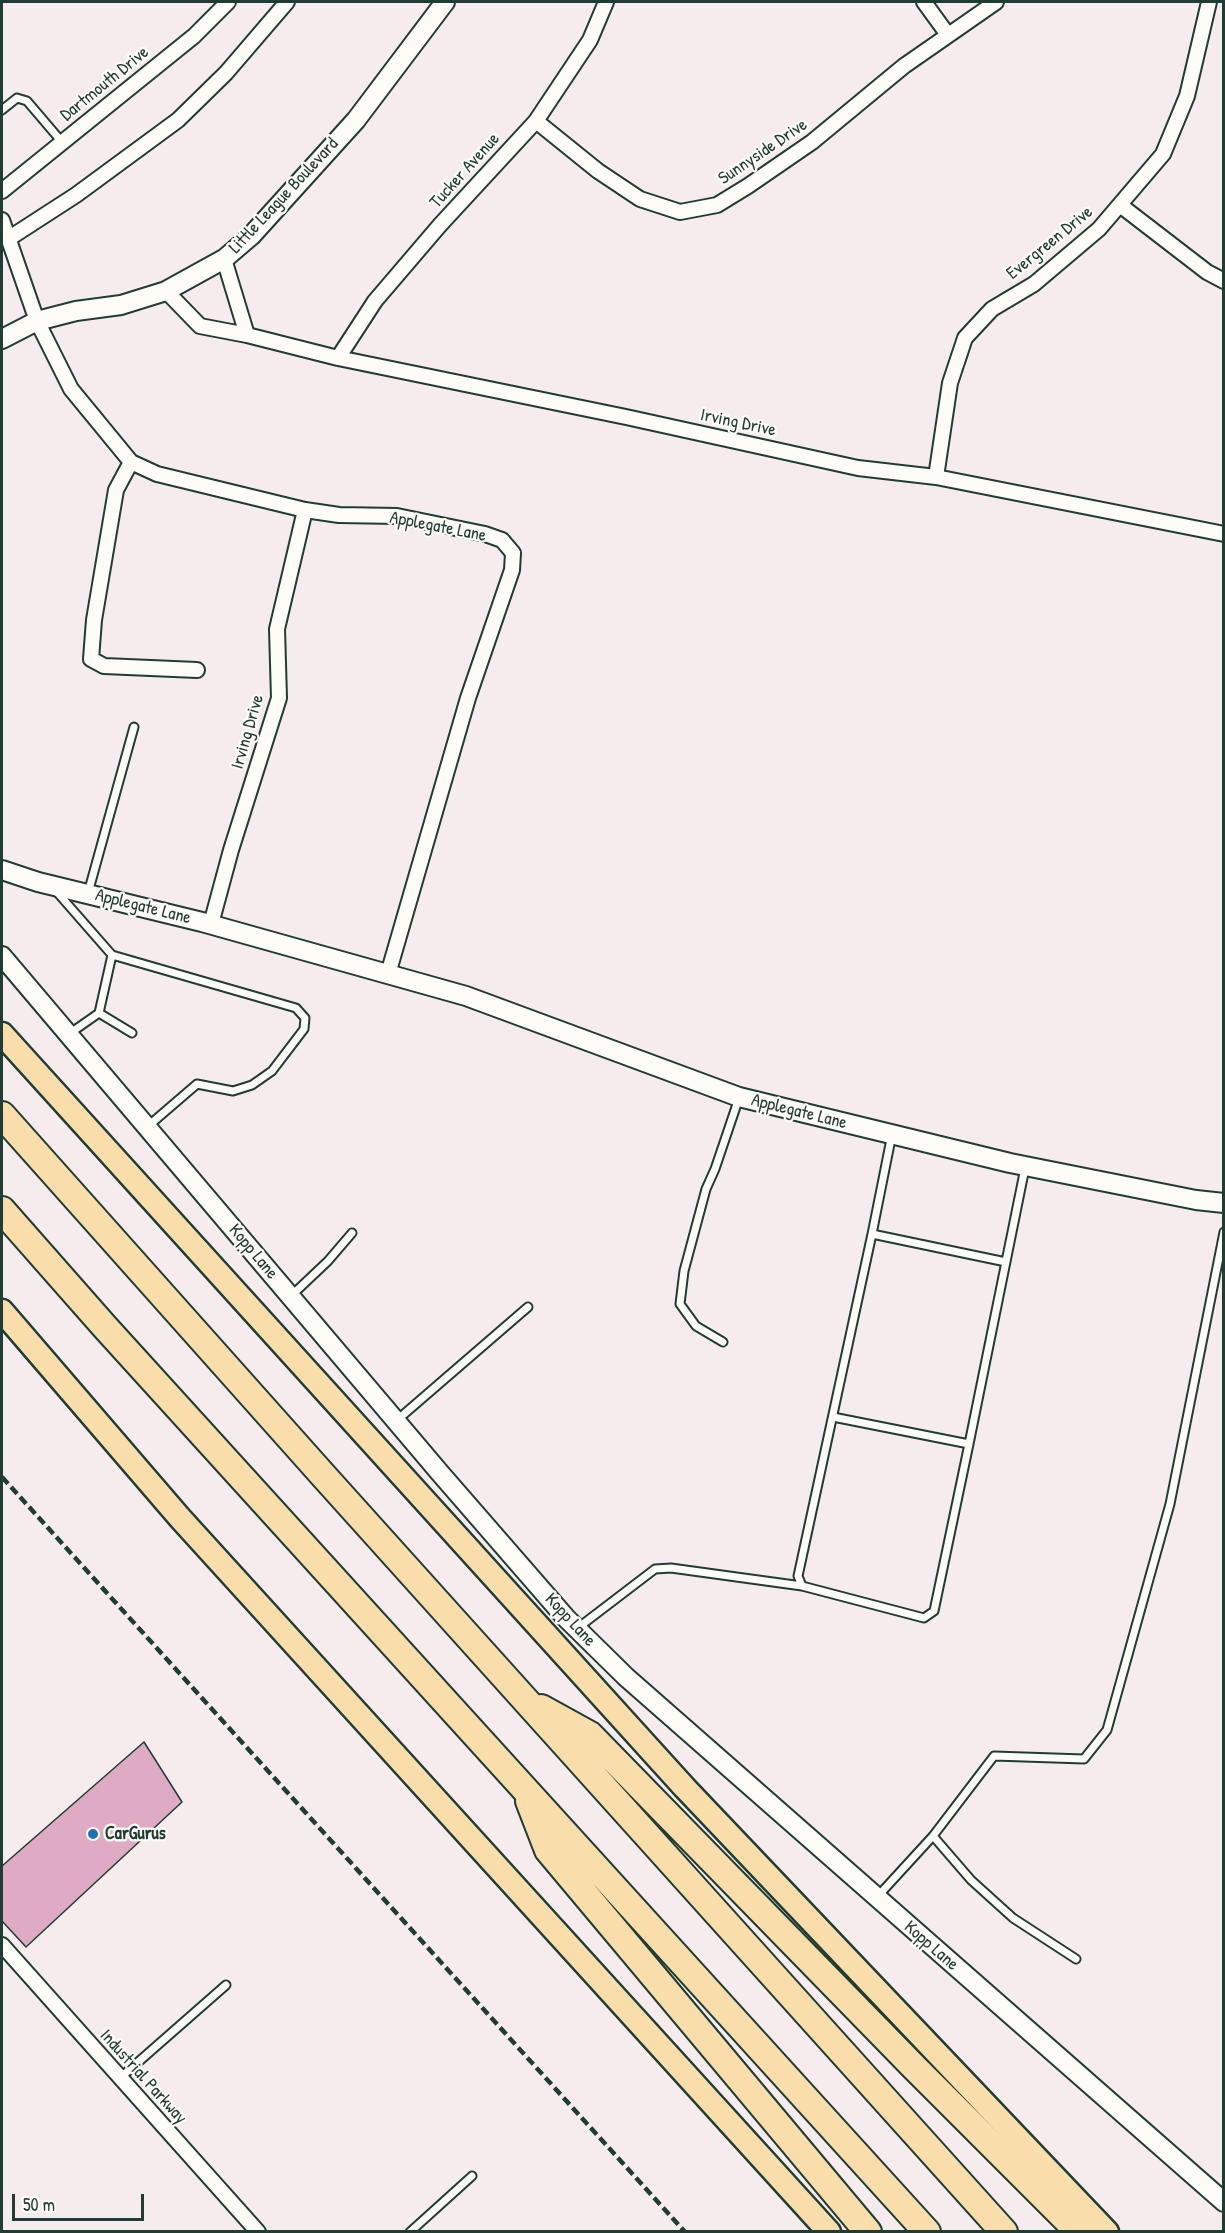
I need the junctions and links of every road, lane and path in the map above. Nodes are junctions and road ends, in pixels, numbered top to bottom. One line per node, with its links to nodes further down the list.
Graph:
1 (228, 2): 11 (street, Dartmouth Drive)
2 (287, 2): 15 (street)
3 (445, 2): 16 (street, Little League Boulevard)
4 (606, 2): 10 (street, Tucker Avenue)
5 (924, 2): 8 (street)
6 (996, 2): 8 (street, Sunnyside Drive)
7 (1209, 2): 13 (street, Evergreen Drive)
8 (948, 35): 10 (street, Sunnyside Drive)
9 (2, 110): 11 (lane)
10 (536, 120): 22 (street, Tucker Avenue)
11 (62, 142): 12 (street, Dartmouth Drive)
12 (2, 191)
13 (1120, 205): 17 (street); 24 (street, Evergreen Drive)
14 (2, 220): 15 (street)
15 (8, 239): 19 (street)
16 (224, 259): 18 (street, Little League Boulevard); 20 (street)
17 (1224, 281)
18 (166, 291): 19 (street, Little League Boulevard); 20 (street, Irving Drive)
19 (37, 321): 21 (street, Little League Boulevard); 23 (street, Applegate Lane)
20 (247, 335): 22 (street, Irving Drive)
21 (2, 339)
22 (338, 358): 24 (street, Irving Drive)
23 (130, 462): 25 (street, Applegate Lane); 27 (street)
24 (936, 477): 26 (street, Irving Drive)
25 (305, 510): 32 (street, Irving Drive); 35 (street, Applegate Lane)
26 (1224, 534)
27 (197, 670)
28 (134, 727): 31 (lane)
29 (2, 870): 30 (street, Applegate Lane)
30 (50, 884): 31 (street, Applegate Lane); 33 (lane)
31 (88, 893): 32 (street, Applegate Lane)
32 (211, 924): 35 (street, Applegate Lane)
33 (112, 955): 36 (lane); 42 (lane)
34 (2, 956): 39 (street, Kopp Lane)
35 (388, 974): 40 (street, Applegate Lane)
36 (99, 1013): 37 (lane); 39 (lane)
37 (132, 1033)
38 (2, 1034): 77 (main road)
39 (68, 1034): 42 (street, Kopp Lane)
40 (739, 1097): 43 (street, Applegate Lane); 54 (lane)
41 (2, 1114): 60 (highway)
42 (147, 1127): 51 (street, Kopp Lane)
43 (892, 1134): 44 (street, Applegate Lane); 49 (lane)
44 (1026, 1166): 45 (street, Applegate Lane); 50 (lane)
45 (1224, 1203)
46 (2, 1210): 61 (highway)
47 (1224, 1232): 62 (lane)
48 (352, 1233): 51 (lane)
49 (872, 1234): 50 (lane); 55 (lane)
50 (1006, 1262): 57 (lane)
51 (291, 1297): 56 (street, Kopp Lane)
52 (528, 1307): 56 (lane)
53 (2, 1311): 72 (main road)
54 (723, 1342)
55 (833, 1417): 57 (lane); 58 (lane)
56 (396, 1421): 59 (street, Kopp Lane)
57 (969, 1444): 58 (lane)
58 (801, 1586): 59 (lane)
59 (577, 1629): 63 (street, Kopp Lane)
60 (523, 1698): 75 (highway); 76 (highway)
61 (523, 1787): 73 (highway); 74 (highway)
62 (933, 1836): 63 (lane); 65 (lane)
63 (877, 1898): 69 (street, Kopp Lane)
64 (2, 1945): 67 (street, Industrial Parkway)
65 (1076, 1959)
66 (226, 1985): 67 (lane)
67 (120, 2078): 70 (street, Industrial Parkway)
68 (472, 2176): 71 (lane)
69 (1224, 2202)
70 (258, 2232)
71 (410, 2232)
72 (829, 2232)
73 (868, 2232)
74 (927, 2232)
75 (1004, 2232)
76 (1079, 2232)
77 (1107, 2232)

